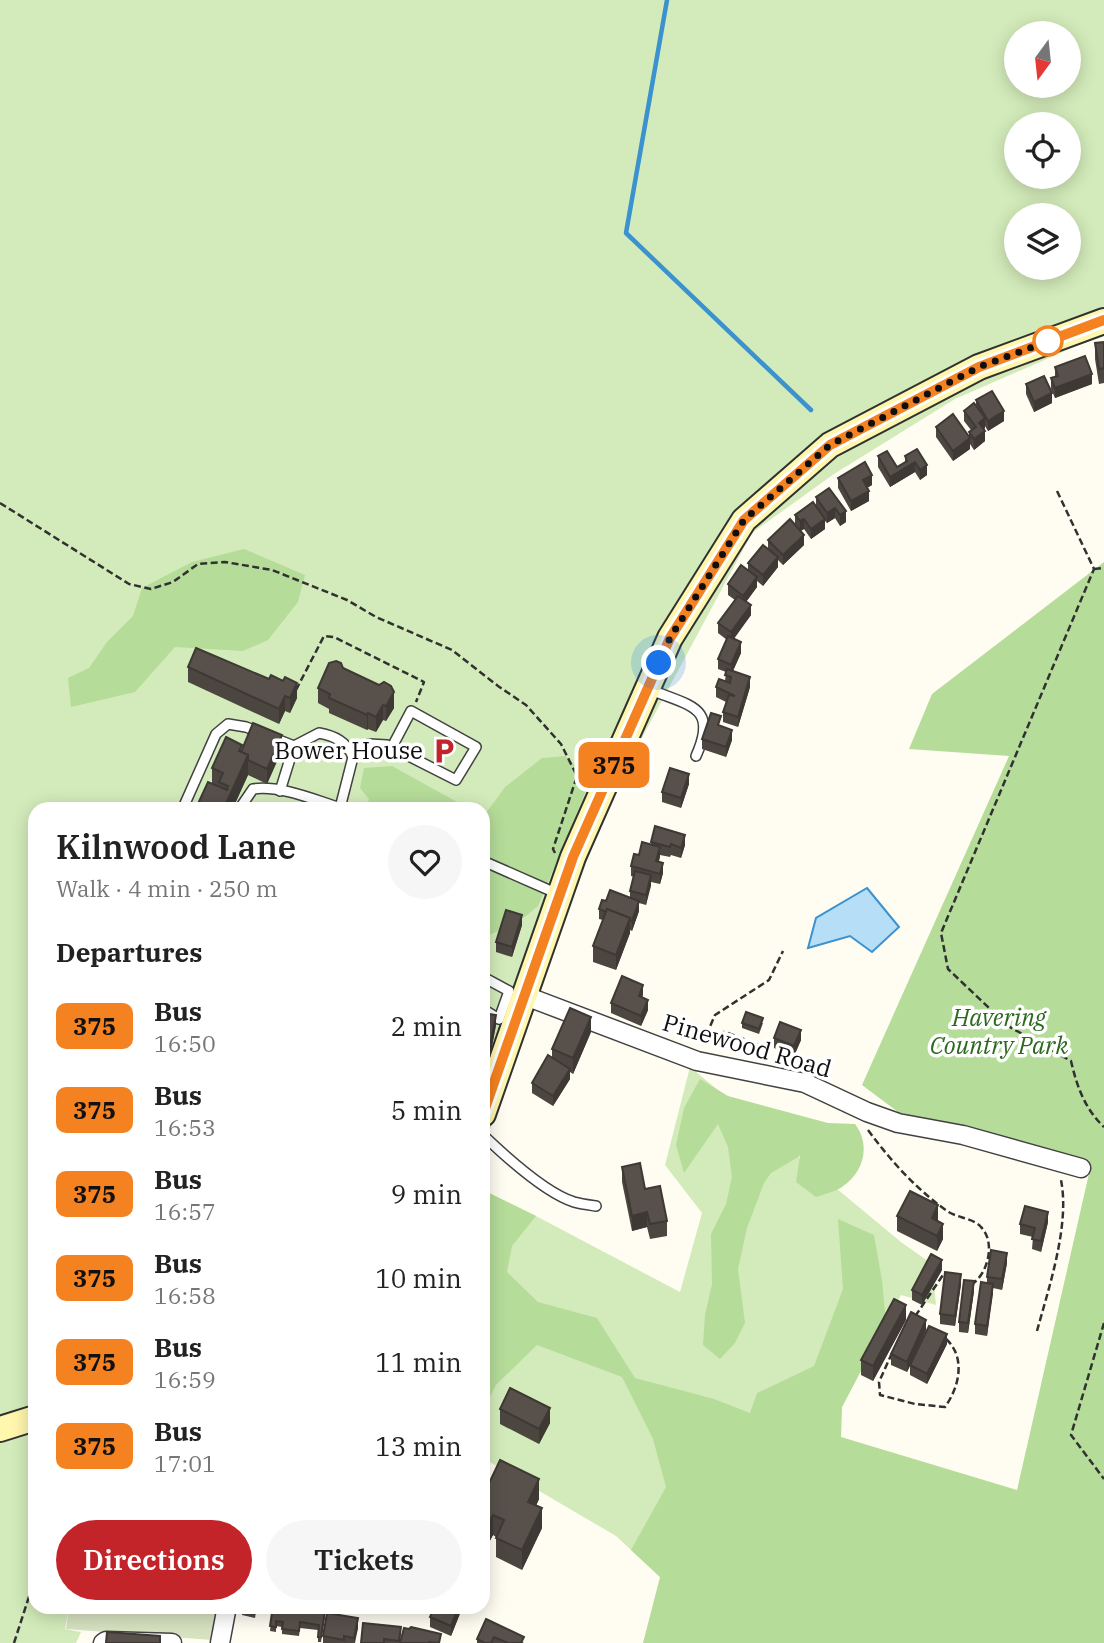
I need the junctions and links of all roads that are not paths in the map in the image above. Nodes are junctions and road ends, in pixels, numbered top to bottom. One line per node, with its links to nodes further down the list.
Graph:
1 (1104, 320): 2 (main road)
2 (648, 689): 5 (lane); 13 (main road)
3 (295, 746): 6 (lane); 7 (lane); 8 (lane)
4 (392, 747): 4 (lane); 6 (lane)
5 (696, 756)
6 (354, 758): 11 (lane)
7 (280, 791): 9 (lane); 10 (lane)
8 (186, 802)
9 (244, 802)
10 (319, 802)
11 (342, 802)
12 (490, 863): 13 (lane)
13 (563, 885): 15 (main road)
14 (490, 981): 17 (lane)
15 (523, 995): 17 (main road); 20 (street, Pinewood Road)
16 (490, 1013): 17 (lane)
17 (505, 1023): 18 (main road)
18 (490, 1085)
19 (490, 1142): 21 (lane)
20 (1081, 1168)
21 (596, 1206)
22 (28, 1420): 23 (main road)
23 (0, 1429)
24 (225, 1614): 27 (street)
25 (103, 1643): 26 (street)
26 (172, 1643)
27 (220, 1643)

